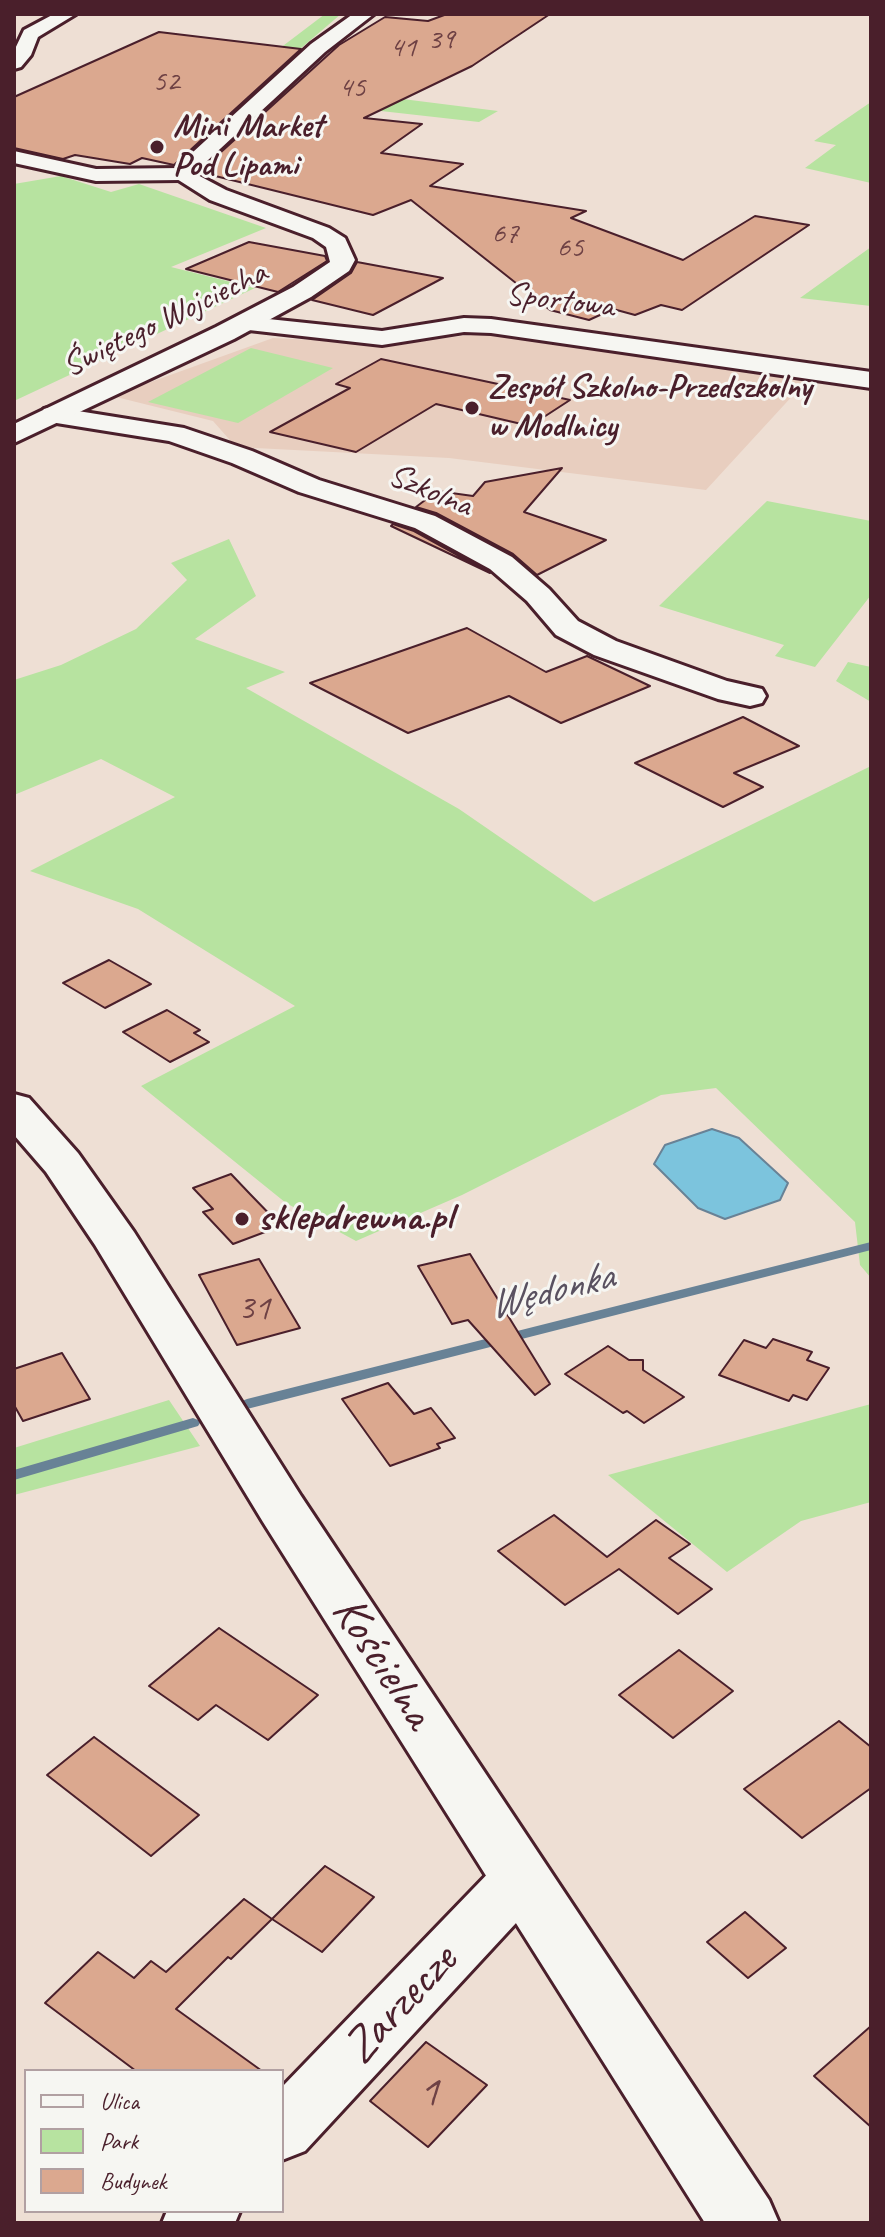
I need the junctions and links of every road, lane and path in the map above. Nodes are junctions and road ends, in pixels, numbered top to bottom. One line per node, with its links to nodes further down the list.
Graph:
1 (67, 14): 3 (street)
2 (365, 14): 5 (street)
3 (14, 63)
4 (14, 157): 5 (street)
5 (180, 174): 6 (street, Świętego Wojciecha)
6 (240, 323): 7 (street, Sportowa); 8 (street, Świętego Wojciecha)
7 (871, 380)
8 (53, 415): 9 (street, Świętego Wojciecha); 10 (street, Szkolna)
9 (14, 435)
10 (750, 696)
11 (14, 1107): 12 (street, Kościelna)
12 (520, 1879): 13 (street, Zarzecze); 14 (street, Kościelna)
13 (284, 2129)
14 (744, 2223)

